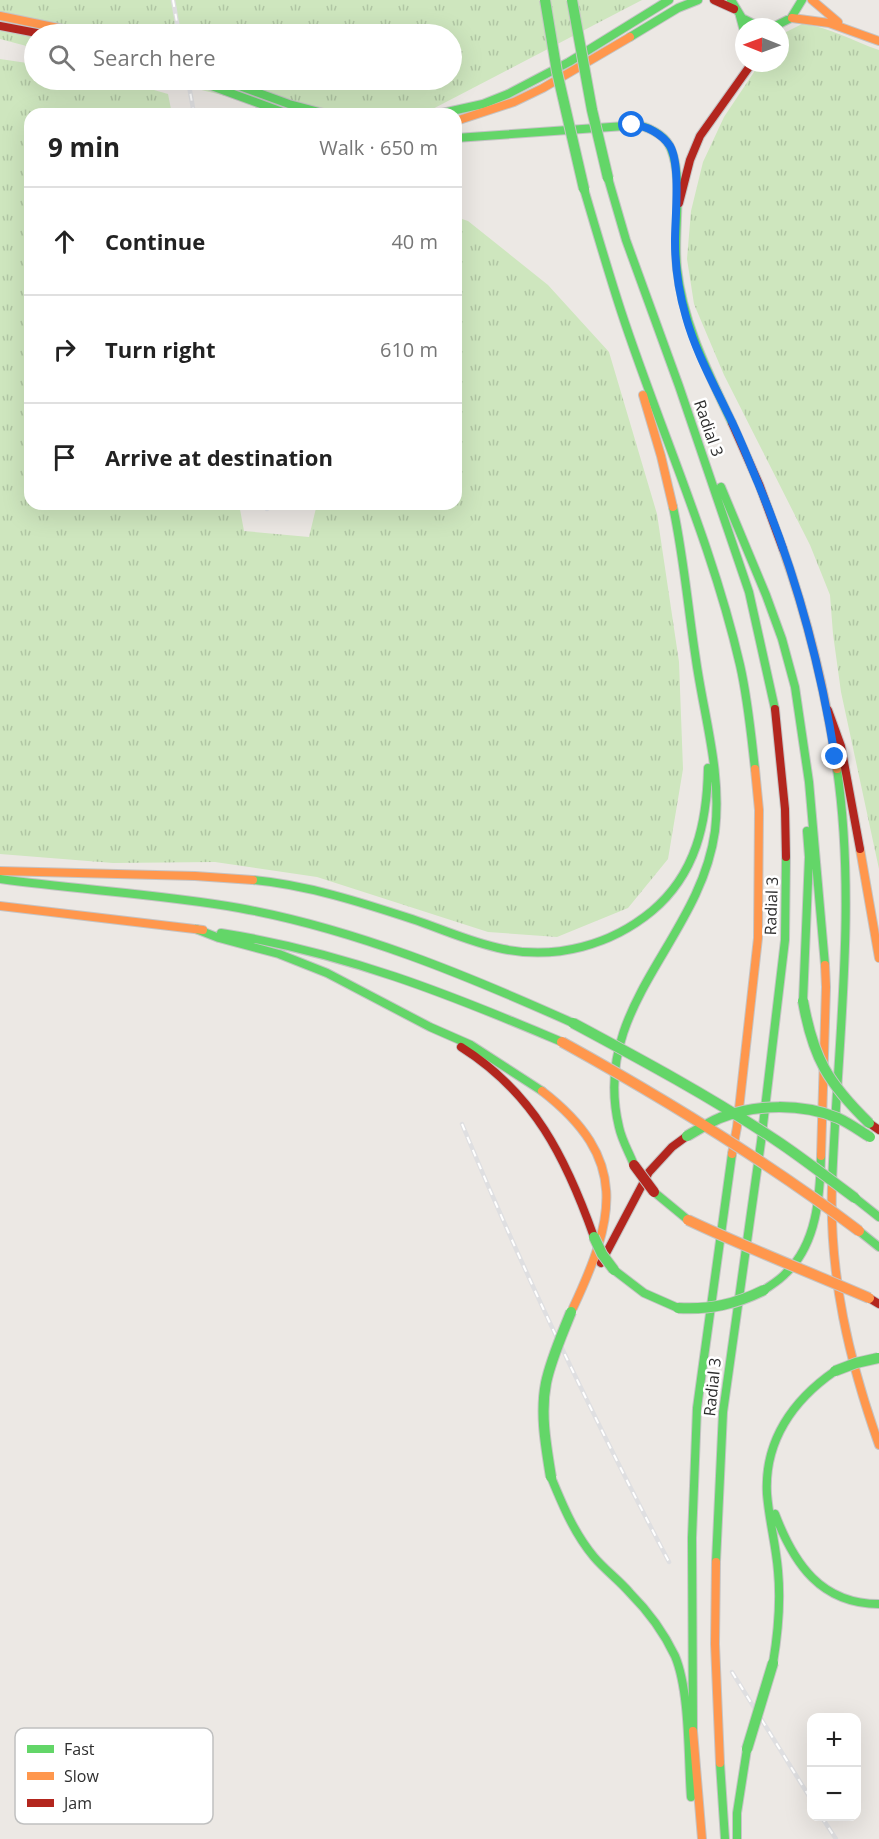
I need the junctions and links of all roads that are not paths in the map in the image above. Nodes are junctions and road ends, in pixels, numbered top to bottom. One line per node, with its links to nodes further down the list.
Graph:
1 (545, 0): 28 (main road, Radial 3, bridge)
2 (572, 0): 29 (main road, Radial 3, bridge)
3 (669, 0): 23 (main road)
4 (698, 0): 25 (main road)
5 (714, 0): 8 (main road)
6 (802, 0): 10 (main road)
7 (812, 0): 15 (main road)
8 (735, 8)
9 (0, 16): 12 (main road)
10 (792, 18): 11 (main road); 15 (main road)
11 (789, 19)
12 (39, 24)
13 (0, 26): 14 (main road)
14 (24, 31)
15 (862, 35): 16 (main road)
16 (879, 41)
17 (741, 72): 24 (main road)
18 (747, 72): 24 (main road)
19 (222, 90): 21 (main road)
20 (250, 90): 22 (main road)
21 (270, 108)
22 (304, 108)
23 (462, 109)
24 (718, 110): 27 (main road)
25 (462, 119)
26 (462, 138): 27 (main road)
27 (675, 217): 32 (main road)
28 (598, 243): 31 (main road); 49 (main road, Radial 3)
29 (679, 386): 30 (main road); 50 (main road, Radial 3)
30 (766, 595): 38 (main road, bridge); 39 (main road, bridge)
31 (697, 664): 33 (main road); 42 (main road, bridge)
32 (828, 710): 37 (main road); 45 (main road)
33 (0, 871)
34 (0, 879): 40 (main road, bridge)
35 (0, 906): 36 (main road)
36 (196, 930): 38 (main road); 41 (main road, bridge)
37 (879, 958)
38 (441, 1033): 43 (main road)
39 (876, 1137): 43 (main road, bridge)
40 (879, 1218)
41 (879, 1246)
42 (874, 1301)
43 (572, 1310): 48 (main road, bridge)
44 (878, 1358): 46 (main road, bridge)
45 (879, 1445)
46 (769, 1464): 47 (main road); 51 (main road, bridge)
47 (879, 1605)
48 (696, 1839)
49 (702, 1839)
50 (725, 1839)
51 (736, 1839)

